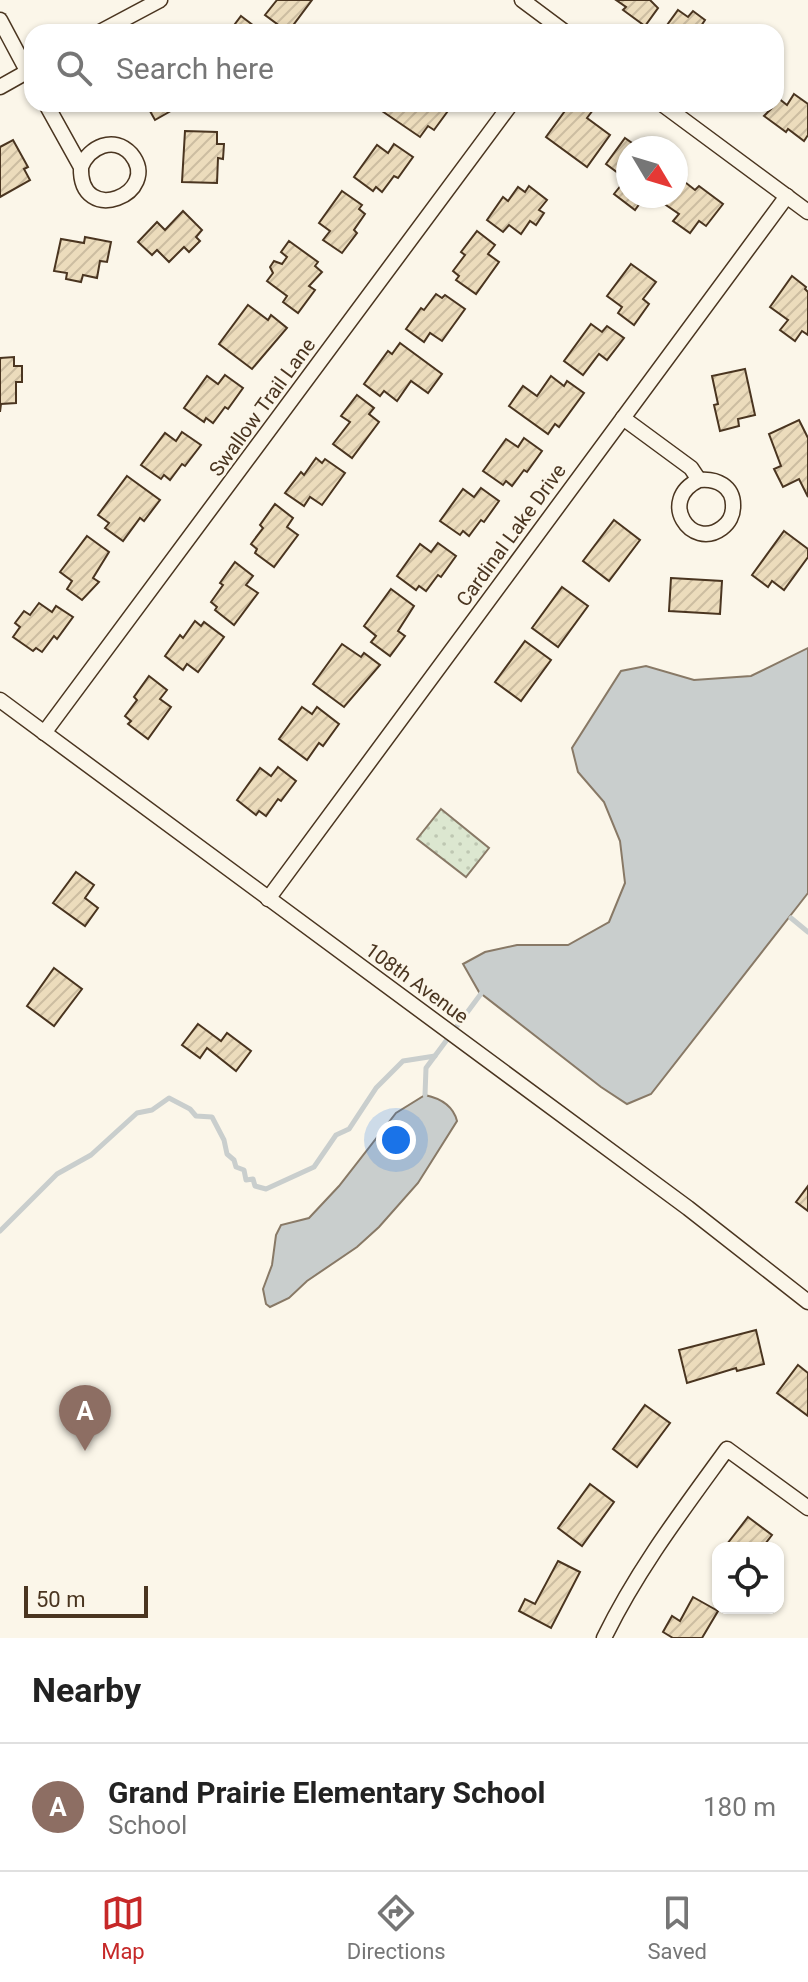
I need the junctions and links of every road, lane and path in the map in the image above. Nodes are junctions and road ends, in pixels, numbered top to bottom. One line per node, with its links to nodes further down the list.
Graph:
1 (160, 0): 4 (street)
2 (522, 0): 5 (street)
3 (0, 20): 6 (street)
4 (115, 24)
5 (554, 24)
6 (24, 62)
7 (24, 76): 8 (street)
8 (0, 87)
9 (50, 112): 12 (street)
10 (505, 112): 18 (street, Swallow Trail Lane)
11 (673, 112): 13 (street)
12 (81, 167): 12 (street)
13 (787, 196): 14 (street); 15 (street, Cardinal Lake Drive)
14 (808, 212)
15 (623, 418): 16 (street); 19 (street, Cardinal Lake Drive)
16 (699, 480)
17 (0, 700): 18 (street, 108th Avenue)
18 (44, 733): 19 (street, 108th Avenue)
19 (268, 899): 20 (street, 108th Avenue)
20 (808, 1302)
21 (808, 1508): 22 (street)
22 (604, 1638)

